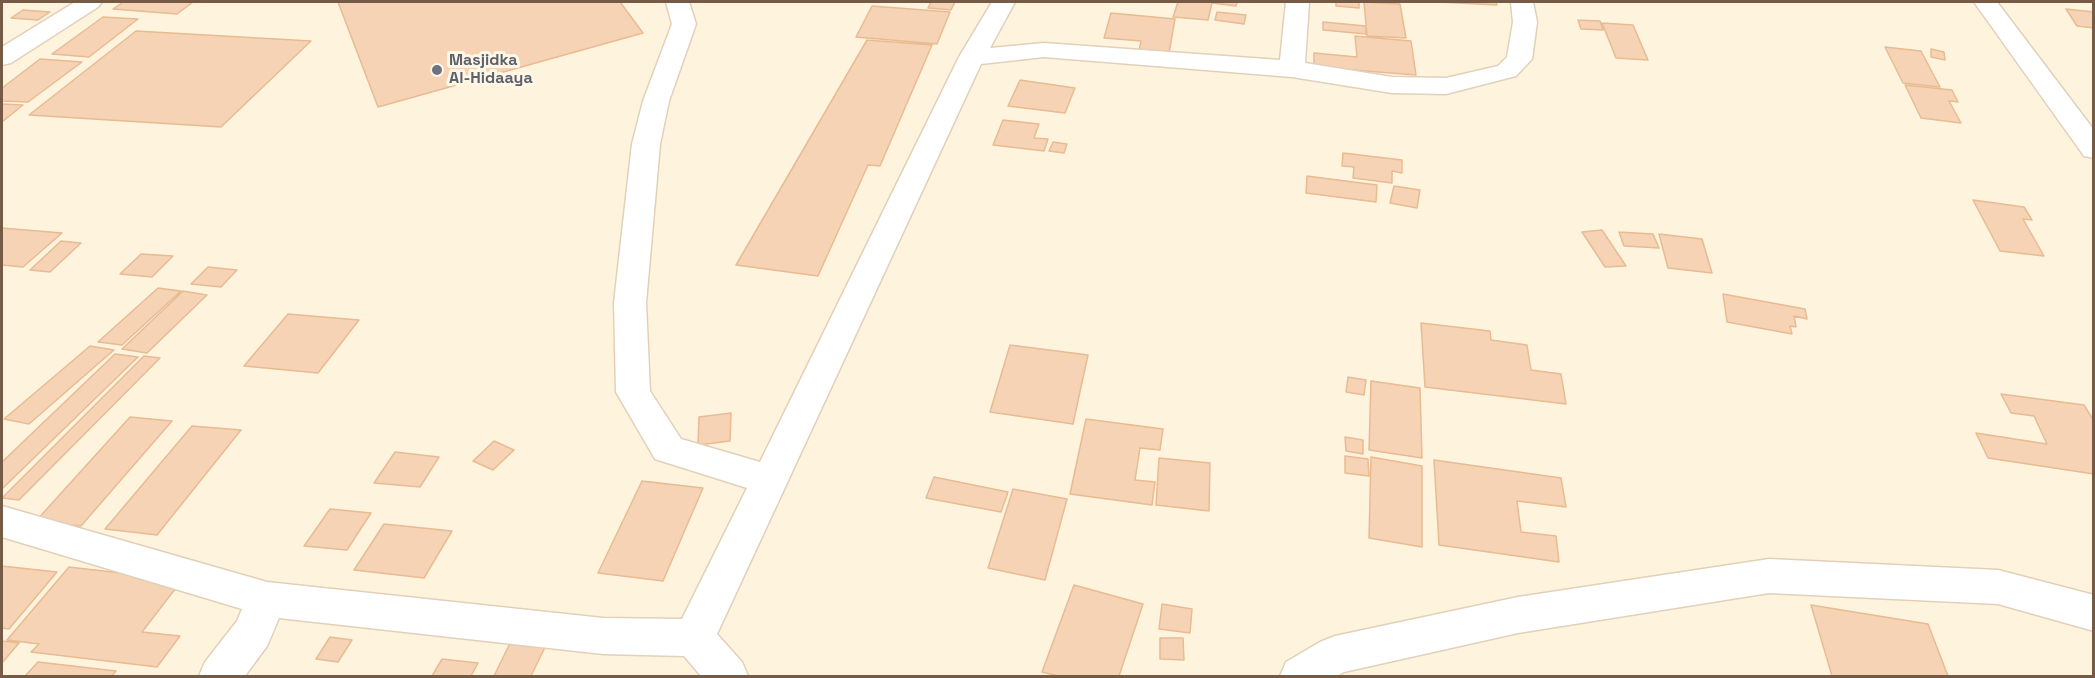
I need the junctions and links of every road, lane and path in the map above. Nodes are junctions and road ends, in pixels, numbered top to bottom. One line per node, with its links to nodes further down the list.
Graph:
1 (90, 2): 8 (street)
2 (678, 2): 11 (street)
3 (1003, 2): 7 (street)
4 (1298, 2): 9 (street)
5 (1522, 2): 9 (street)
6 (1984, 2): 10 (street)
7 (972, 57): 9 (street); 11 (street)
8 (2, 58)
9 (1292, 69)
10 (2094, 150)
11 (770, 480): 15 (street)
12 (2, 522): 13 (street)
13 (267, 599): 15 (street); 16 (street)
14 (2094, 613): 18 (street)
15 (694, 638): 17 (street)
16 (220, 676)
17 (728, 676)
18 (1301, 676)

